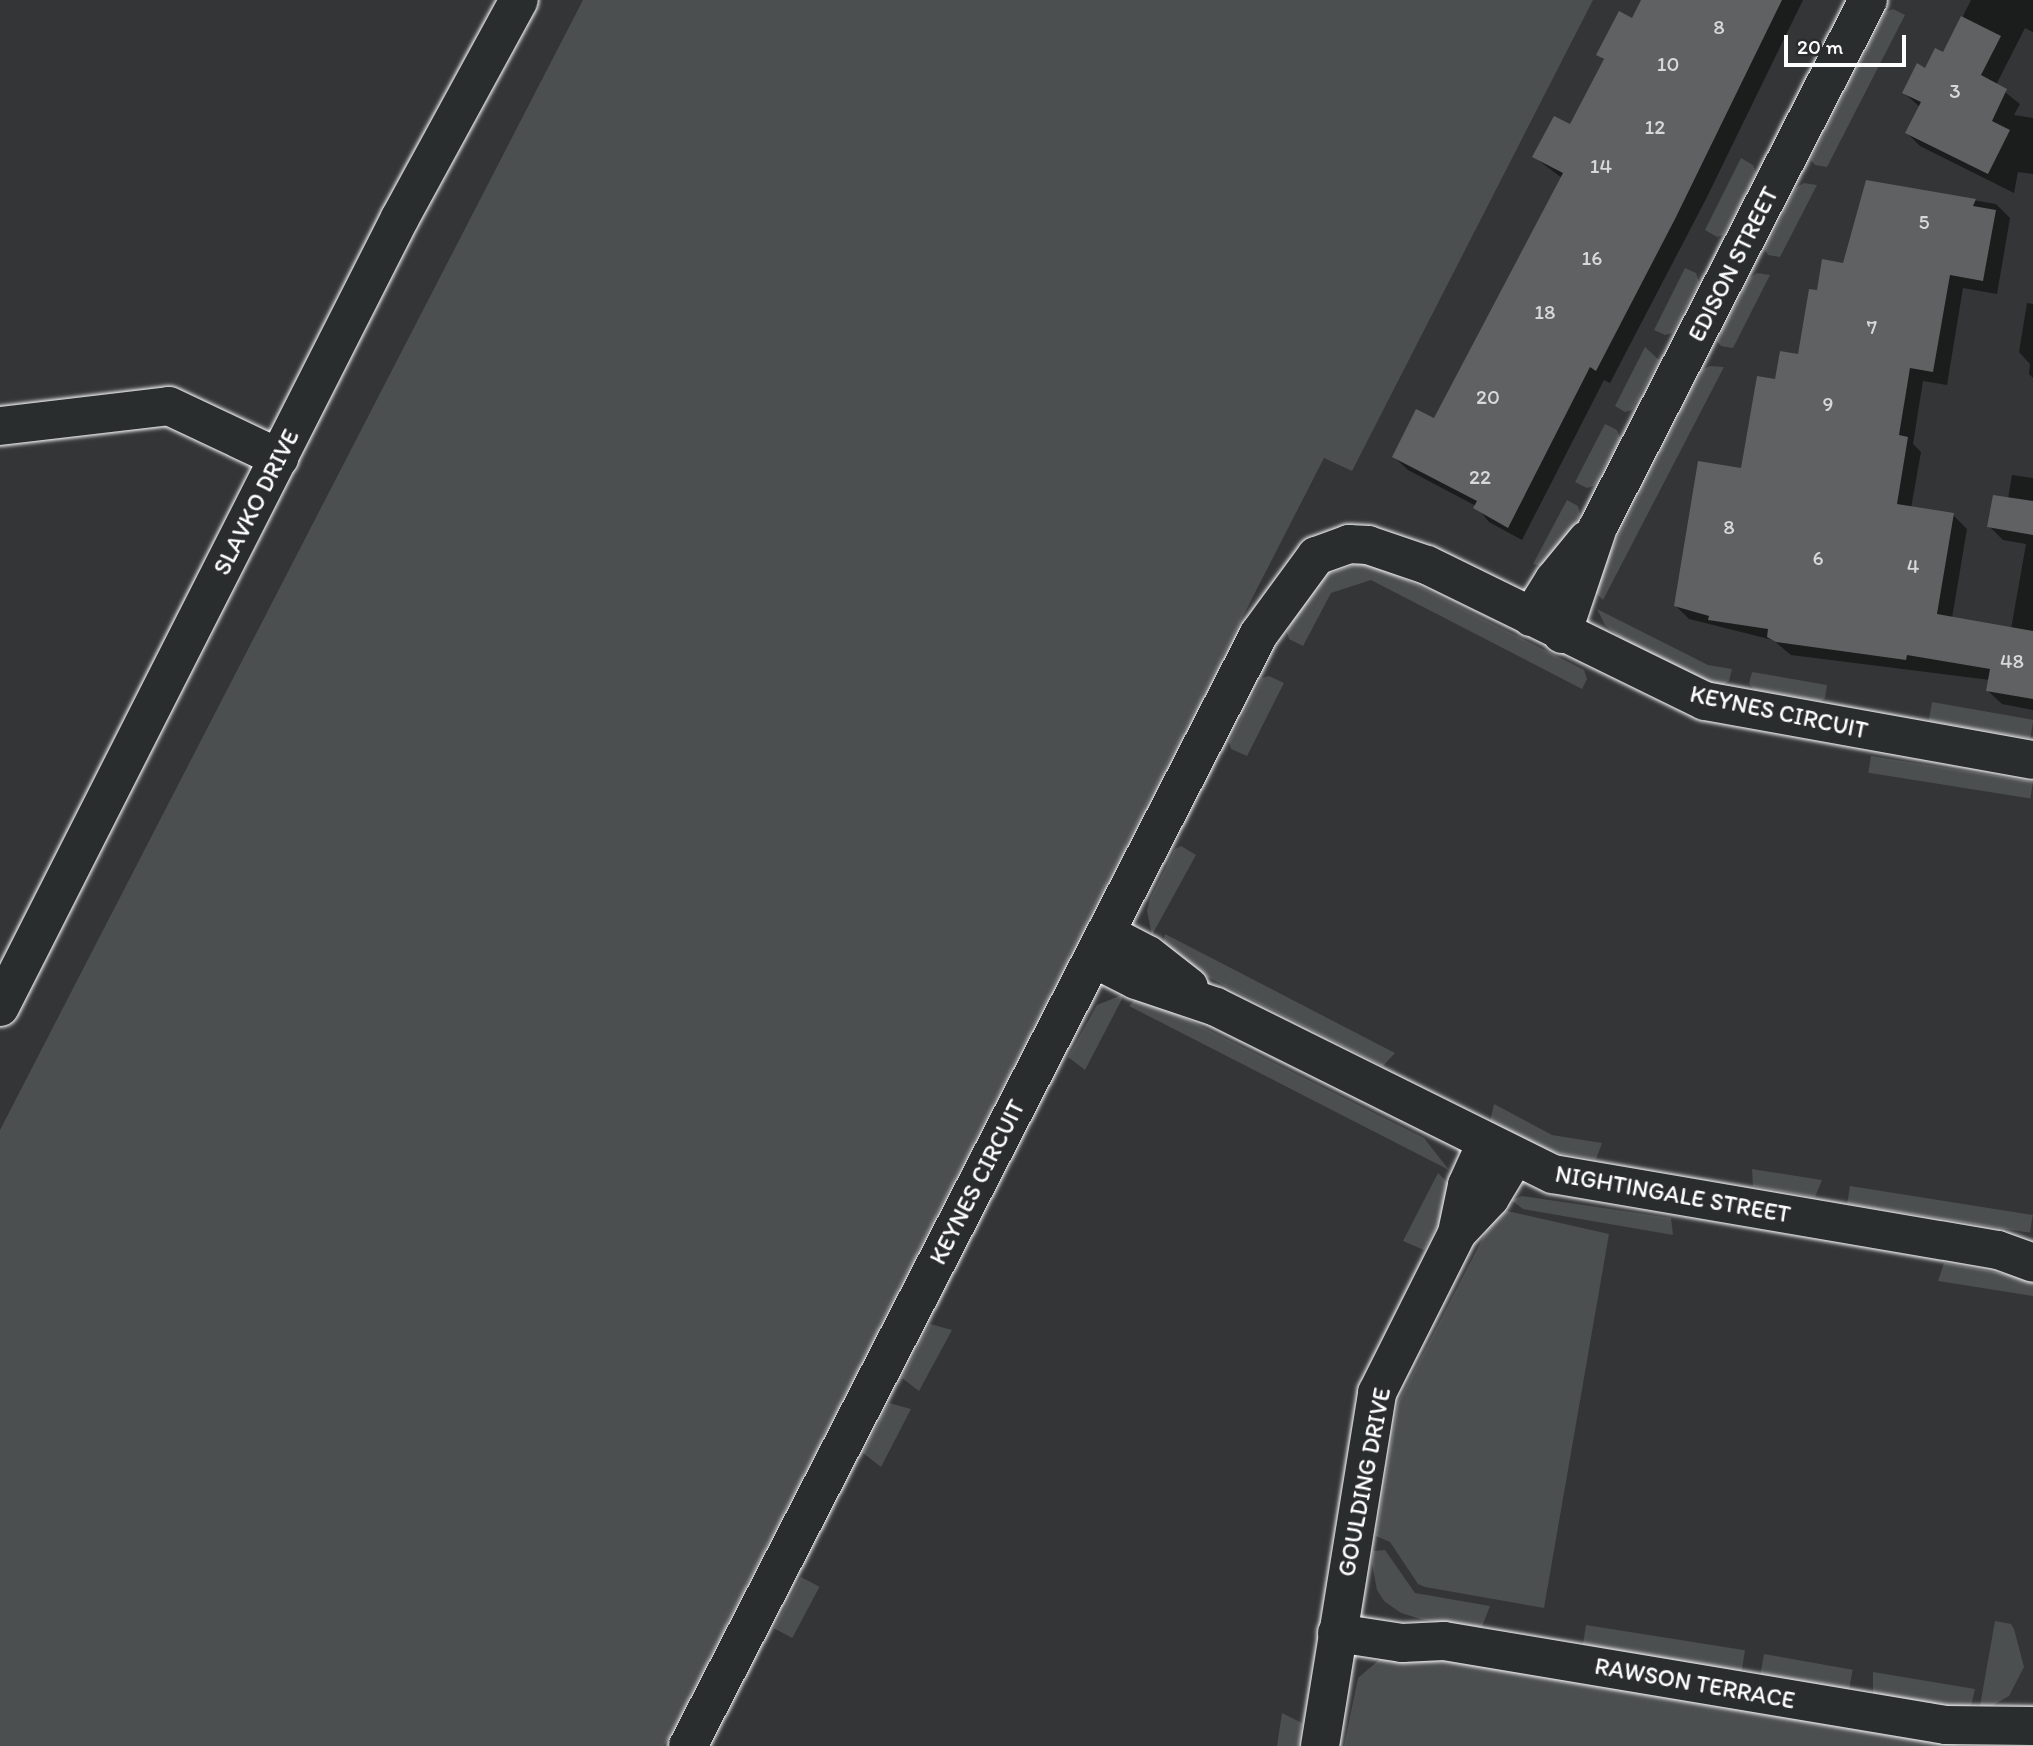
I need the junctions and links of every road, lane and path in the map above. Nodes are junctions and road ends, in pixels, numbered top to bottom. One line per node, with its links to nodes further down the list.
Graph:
1 (519, 0): 4 (street, SLAVKO DRIVE)
2 (1868, 0): 5 (street, EDISON STREET)
3 (0, 426): 4 (street)
4 (279, 458): 8 (street, SLAVKO DRIVE)
5 (1547, 625): 6 (street, KEYNES CIRCUIT); 7 (street, KEYNES CIRCUIT)
6 (2033, 760)
7 (1099, 945): 9 (street, NIGHTINGALE STREET); 15 (street, KEYNES CIRCUIT)
8 (0, 1007)
9 (1500, 1151): 10 (street, NIGHTINGALE STREET); 12 (street, GOULDING DRIVE)
10 (2015, 1249): 11 (street, NIGHTINGALE STREET)
11 (2033, 1263)
12 (1338, 1621): 13 (street, RAWSON TERRACE); 16 (street, GOULDING DRIVE)
13 (1946, 1725): 14 (street, RAWSON TERRACE); 17 (street, RAWSON TERRACE)
14 (2033, 1726)
15 (688, 1746)
16 (1320, 1746)
17 (2000, 1746)

